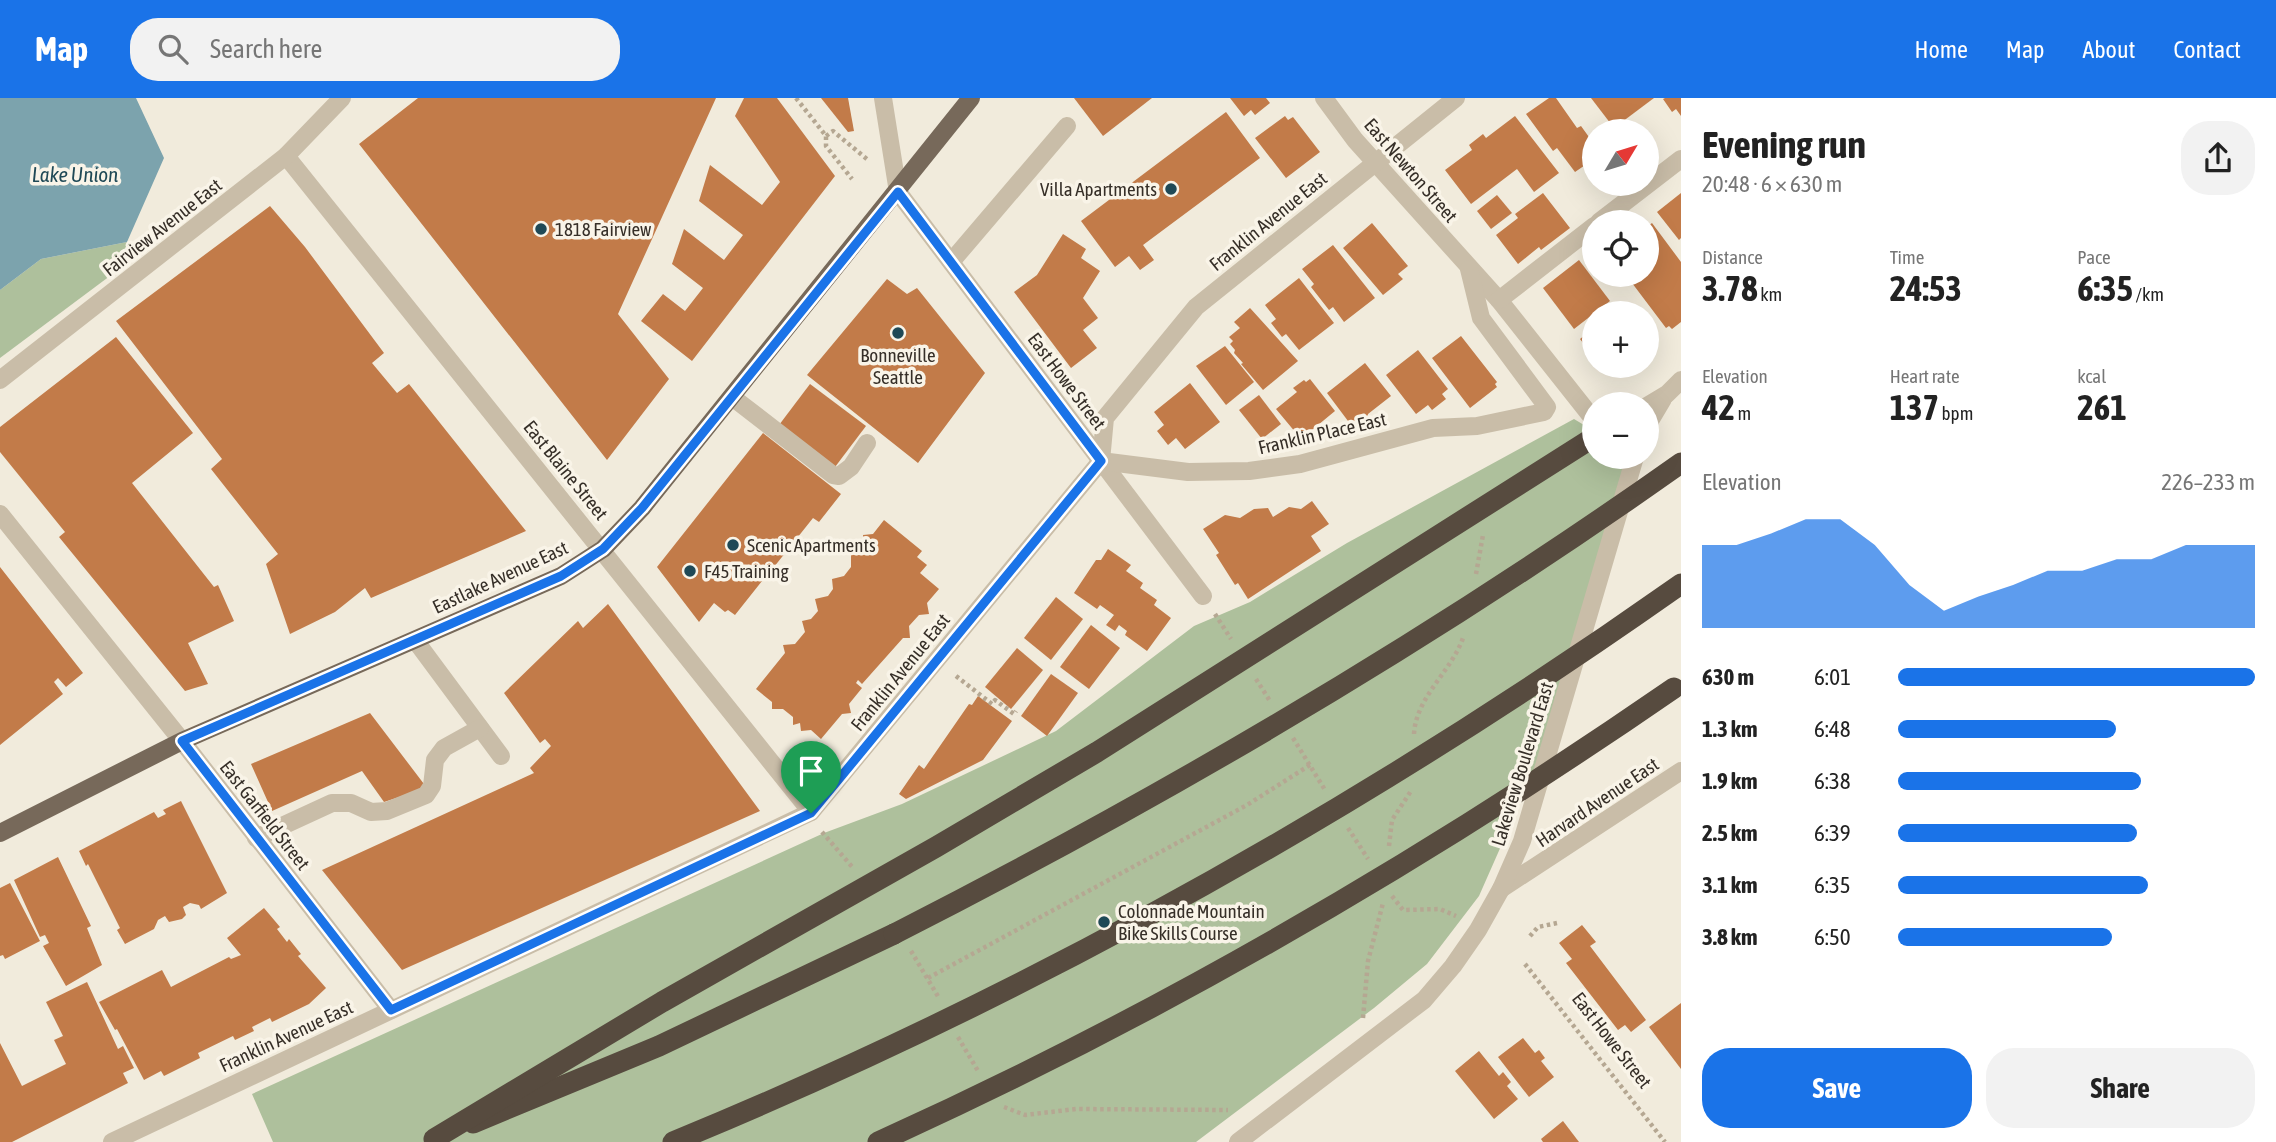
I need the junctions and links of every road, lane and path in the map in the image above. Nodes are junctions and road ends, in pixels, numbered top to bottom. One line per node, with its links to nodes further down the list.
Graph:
1 (342, 98): 9 (street, Fairview Avenue East)
2 (796, 98): 8 (path)
3 (883, 98): 14 (street)
4 (971, 98): 14 (main road, Eastlake Avenue East)
5 (1324, 98): 12 (street, East Newton Street)
6 (1457, 98): 12 (street, Franklin Avenue East)
7 (1067, 126): 17 (street)
8 (826, 136): 11 (path); 13 (path)
9 (286, 156): 20 (street, Fairview Avenue East); 35 (street, East Blaine Street)
10 (1681, 159): 15 (street)
11 (868, 160)
12 (1376, 161): 18 (street, East Newton Street); 30 (street, Franklin Avenue East)
13 (852, 179)
14 (898, 192): 17 (street, East Howe Street); 23 (main road, Eastlake Avenue East)
15 (1615, 210)
16 (1582, 235): 19 (street)
17 (951, 262): 30 (street, East Howe Street)
18 (1469, 269): 19 (street, East Newton Street); 26 (street, East Newton Street)
19 (1499, 300): 25 (street, East Newton Street)
20 (0, 380)
21 (1681, 380): 22 (street)
22 (1667, 394): 24 (street); 27 (street)
23 (732, 397): 28 (street); 35 (main road, Eastlake Avenue East)
24 (1659, 399)
25 (1582, 405)
26 (1547, 407): 30 (street, Franklin Place East)
27 (1659, 407)
28 (867, 443)
29 (1582, 445): 73 (highway, bridge)
30 (1101, 461): 38 (street, East Howe Street); 57 (street, Franklin Avenue East)
31 (1681, 463): 73 (highway, bridge)
32 (1631, 469): 65 (street, Lakeview Boulevard East)
33 (0, 514): 50 (street, East Garfield Street)
34 (1484, 532): 36 (path)
35 (603, 549): 41 (main road, Eastlake Avenue East); 57 (street, East Blaine Street)
36 (1476, 584)
37 (1681, 584): 75 (highway, bridge)
38 (1203, 596)
39 (1213, 612): 42 (path)
40 (1466, 629): 51 (path)
41 (415, 640): 48 (street); 50 (main road, Eastlake Avenue East)
42 (1236, 647)
43 (1251, 671): 46 (path)
44 (956, 676): 47 (path)
45 (1677, 685): 76 (highway, bridge)
46 (1273, 706)
47 (1016, 711)
48 (480, 728): 52 (street); 61 (street)
49 (1288, 730): 53 (path)
50 (182, 741): 60 (main road, Eastlake Avenue East); 61 (street, East Garfield Street)
51 (1415, 742)
52 (501, 756)
53 (1310, 765): 56 (path); 70 (path)
54 (1681, 771): 65 (street, Harvard Avenue East)
55 (1413, 784): 62 (path)
56 (1329, 796)
57 (811, 813): 71 (street, Franklin Avenue East)
58 (1342, 817): 64 (path)
59 (822, 832): 63 (path)
60 (0, 833)
61 (256, 838): 71 (street, East Garfield Street)
62 (1389, 848)
63 (853, 868)
64 (1374, 868)
65 (1501, 889): 72 (street, Lakeview Boulevard East)
66 (1456, 916): 72 (path)
67 (1557, 923): 68 (path)
68 (1530, 936)
69 (1525, 964): 78 (path, East Howe Street)
70 (928, 978)
71 (391, 1010): 74 (street, Franklin Avenue East)
72 (1360, 1050): 77 (street, Lakeview Boulevard East)
73 (430, 1140)
74 (112, 1142)
75 (673, 1142)
76 (878, 1142)
77 (1238, 1142)
78 (1665, 1142)

